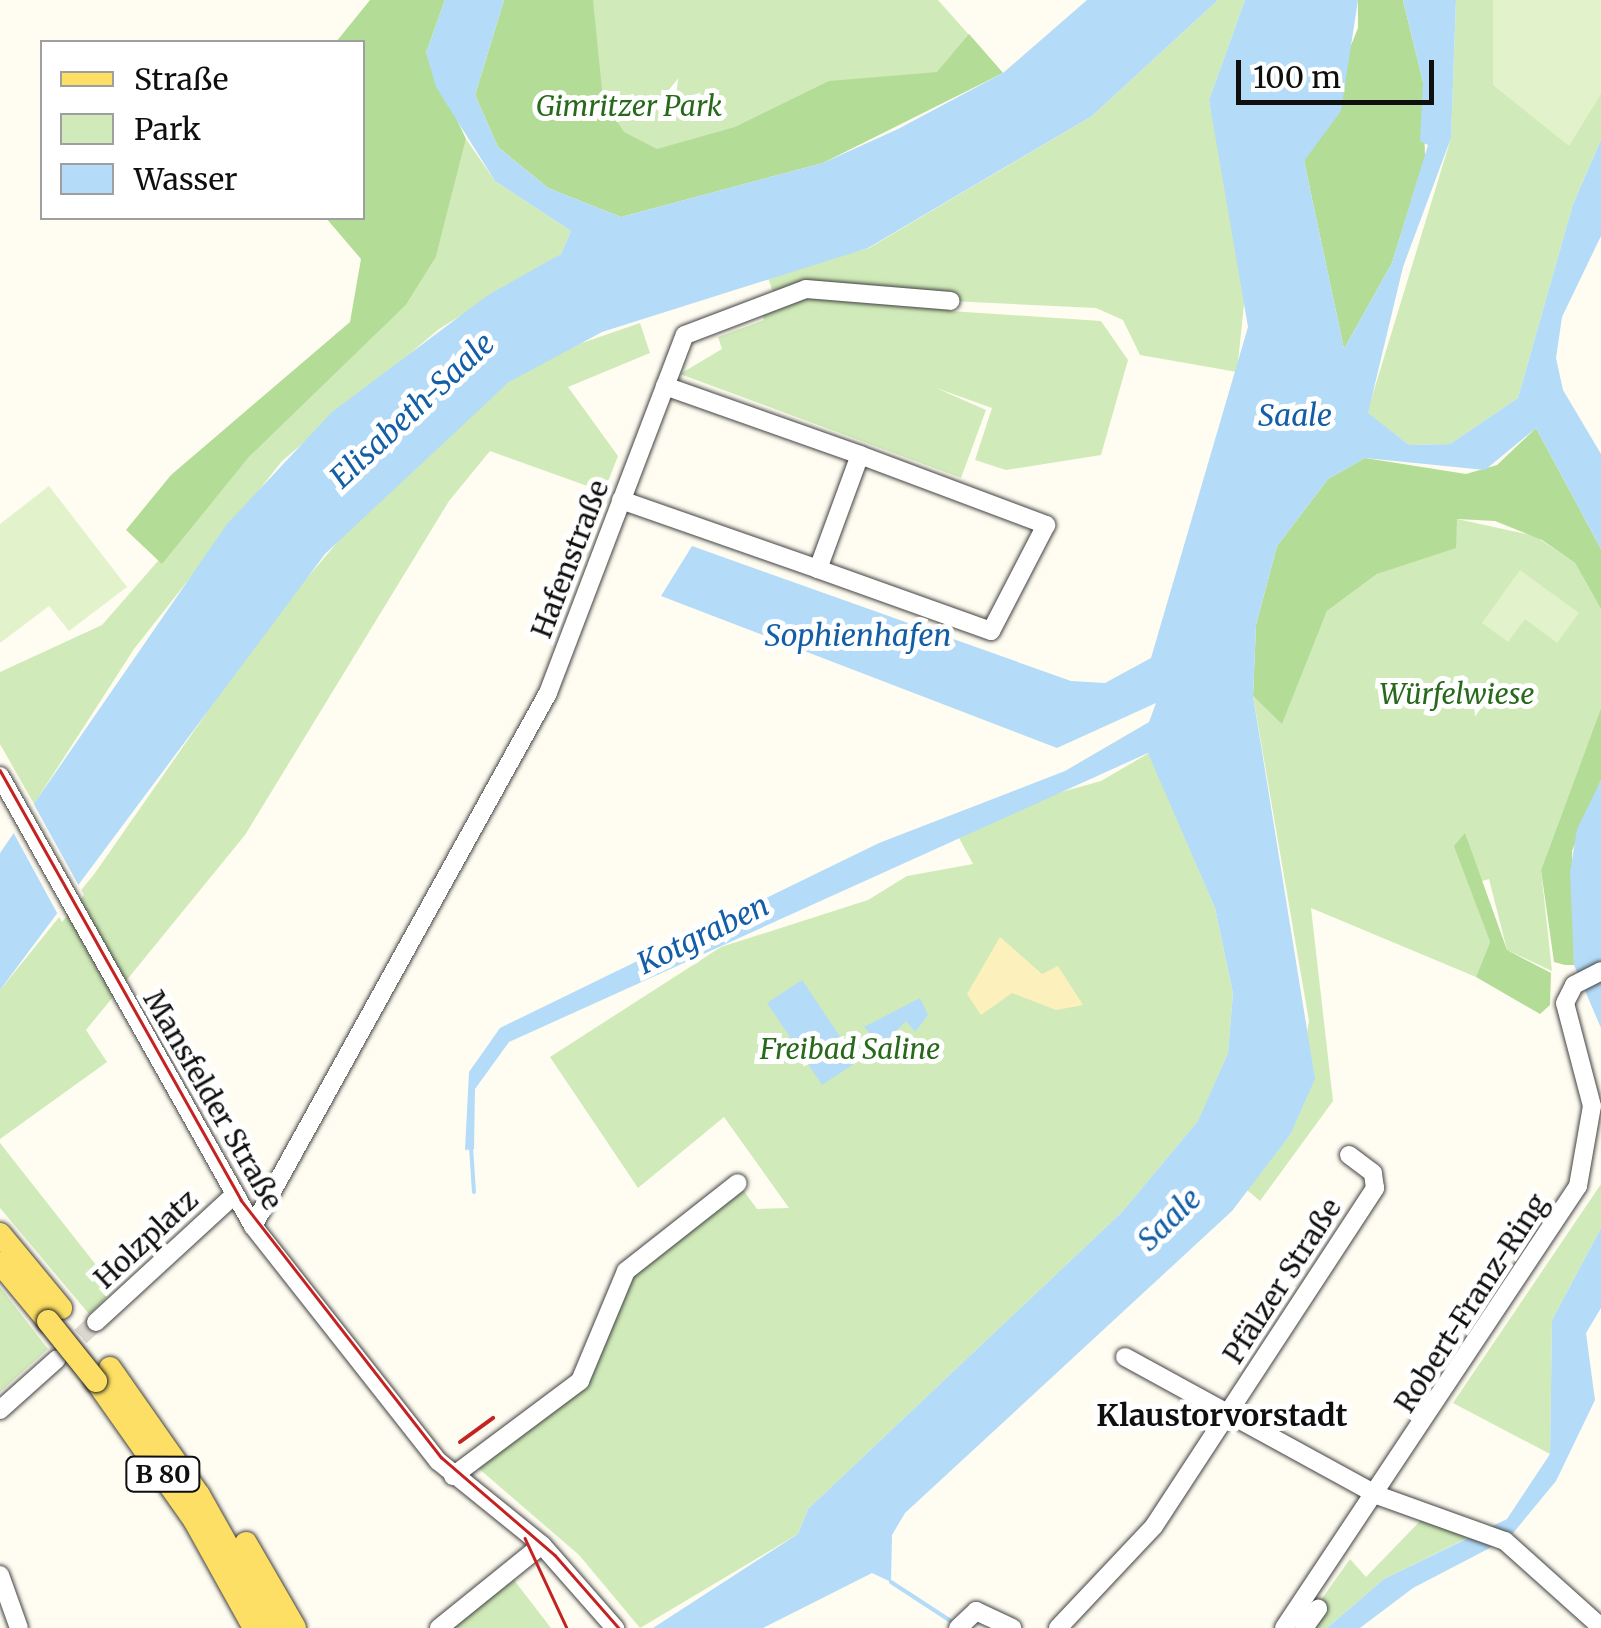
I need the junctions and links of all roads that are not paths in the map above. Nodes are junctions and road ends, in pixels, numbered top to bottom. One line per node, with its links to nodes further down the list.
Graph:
1 (951, 301): 2 (street, Hafenstraße)
2 (665, 386): 3 (street); 4 (street, Hafenstraße)
3 (860, 456): 5 (street); 5 (street)
4 (621, 500): 5 (street); 12 (street, Hafenstraße)
5 (818, 569)
6 (0, 776): 11 (street, Mansfelder Straße)
7 (1601, 971): 9 (street, Robert-Franz-Ring)
8 (1349, 1155): 21 (street, Pfälzer Straße)
9 (1594, 1166): 24 (street, Robert-Franz-Ring)
10 (738, 1183): 23 (street)
11 (233, 1196): 12 (street, Mansfelder Straße); 16 (street, Holzplatz)
12 (253, 1226): 23 (street, Mansfelder Straße)
13 (0, 1234): 15 (main road, B 80)
14 (0, 1263): 15 (main road, B 80)
15 (54, 1314): 19 (main road, B 80, bridge)
16 (96, 1322)
17 (1125, 1357): 21 (street)
18 (56, 1359): 20 (street)
19 (103, 1375): 22 (main road, B 80); 26 (main road, B 80)
20 (0, 1410)
21 (1229, 1414): 24 (street); 39 (street, Pfälzer Straße)
22 (182, 1469): 34 (main road, B 80); 35 (main road)
23 (452, 1476): 25 (street, Mansfelder Straße)
24 (1377, 1496): 30 (street); 40 (street, Robert-Franz-Ring)
25 (542, 1546): 36 (street); 37 (street, Mansfelder Straße)
26 (224, 1572): 32 (main road); 33 (main road, B 80)
27 (0, 1574): 31 (street)
28 (1318, 1609): 41 (street)
29 (961, 1623): 38 (street)
30 (1600, 1626)
31 (19, 1628)
32 (241, 1628)
33 (254, 1628)
34 (274, 1628)
35 (295, 1628)
36 (439, 1628)
37 (615, 1628)
38 (1012, 1628)
39 (1058, 1628)
40 (1284, 1628)
41 (1304, 1628)

